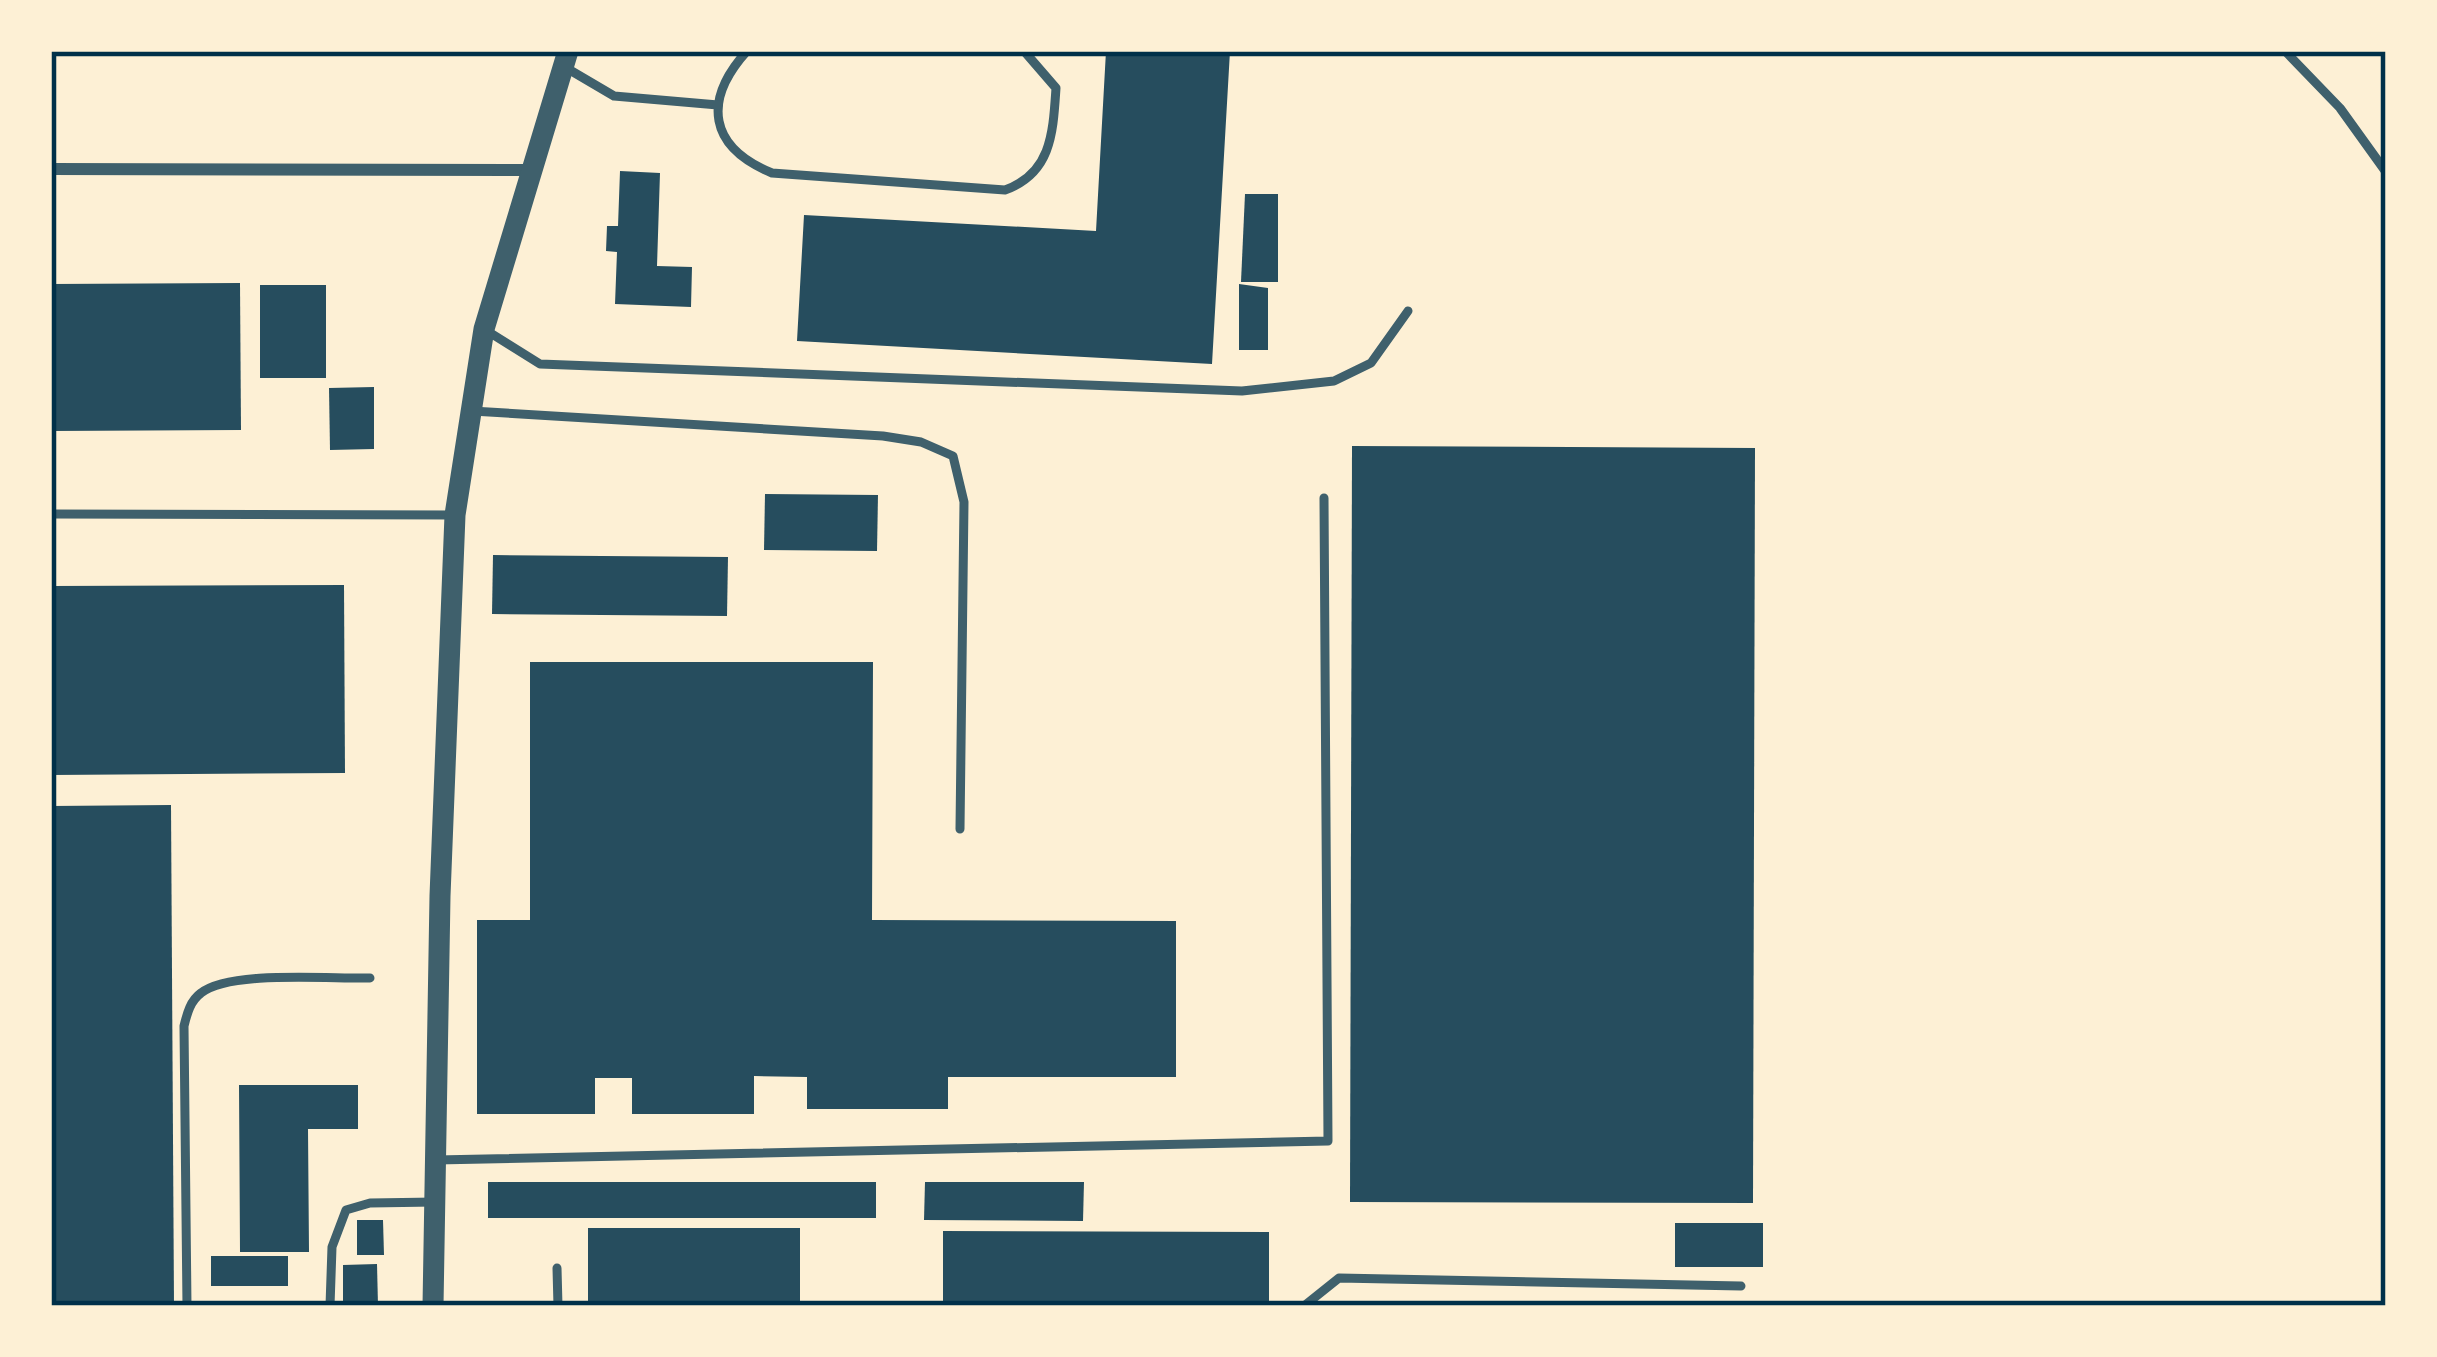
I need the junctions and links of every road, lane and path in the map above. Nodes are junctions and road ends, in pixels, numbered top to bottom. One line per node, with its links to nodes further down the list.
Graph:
1 (747, 51): 5 (lane)
2 (1024, 51): 5 (lane)
3 (2285, 51): 8 (lane)
4 (566, 59): 5 (lane); 7 (street)
5 (718, 105)
6 (51, 169): 7 (street)
7 (532, 170): 10 (street)
8 (2386, 172)
9 (1408, 311): 10 (lane)
10 (484, 329): 11 (street)
11 (472, 411): 14 (street); 15 (lane)
12 (1324, 498): 17 (lane)
13 (51, 514): 14 (lane)
14 (455, 515): 17 (street)
15 (960, 830)
16 (370, 978): 21 (lane)
17 (435, 1160): 18 (street)
18 (435, 1202): 22 (lane); 23 (street)
19 (557, 1268): 24 (lane)
20 (1741, 1286): 25 (lane)
21 (187, 1306)
22 (330, 1306)
23 (433, 1306)
24 (558, 1306)
25 (1304, 1306)

